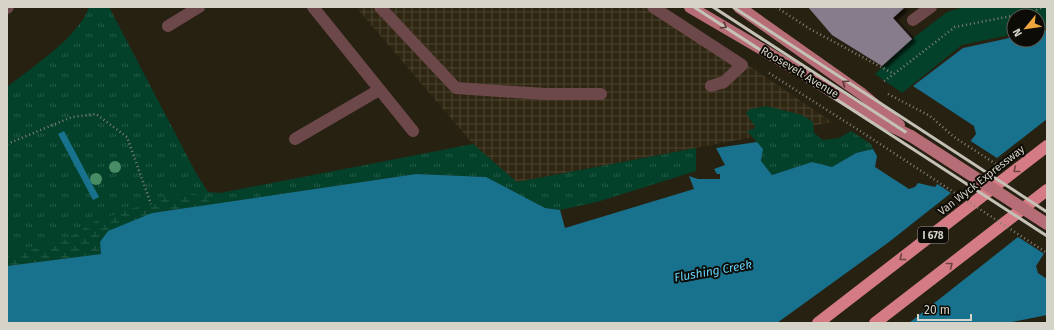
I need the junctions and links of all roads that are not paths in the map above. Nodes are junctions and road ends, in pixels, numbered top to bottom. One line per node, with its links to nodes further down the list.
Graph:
1 (199, 7): 9 (lane)
2 (314, 7): 11 (lane)
3 (380, 7): 12 (lane)
4 (653, 7): 10 (lane)
5 (690, 7): 13 (main road, Roosevelt Avenue, one-way to 13)
6 (739, 7): 13 (main road, Roosevelt Avenue, one-way to 6)
7 (931, 7): 8 (lane)
8 (913, 20)
9 (168, 26)
10 (711, 86)
11 (379, 90): 14 (lane); 15 (lane)
12 (601, 94)
13 (874, 111): 18 (main road, Roosevelt Avenue, bridge)
14 (413, 131)
15 (295, 139)
16 (1047, 146): 19 (highway, Van Wyck Expressway / I 678, one-way to 19, bridge)
17 (1047, 190): 20 (highway, one-way to 17, bridge)
18 (1047, 224)
19 (818, 323)
20 (875, 323)

